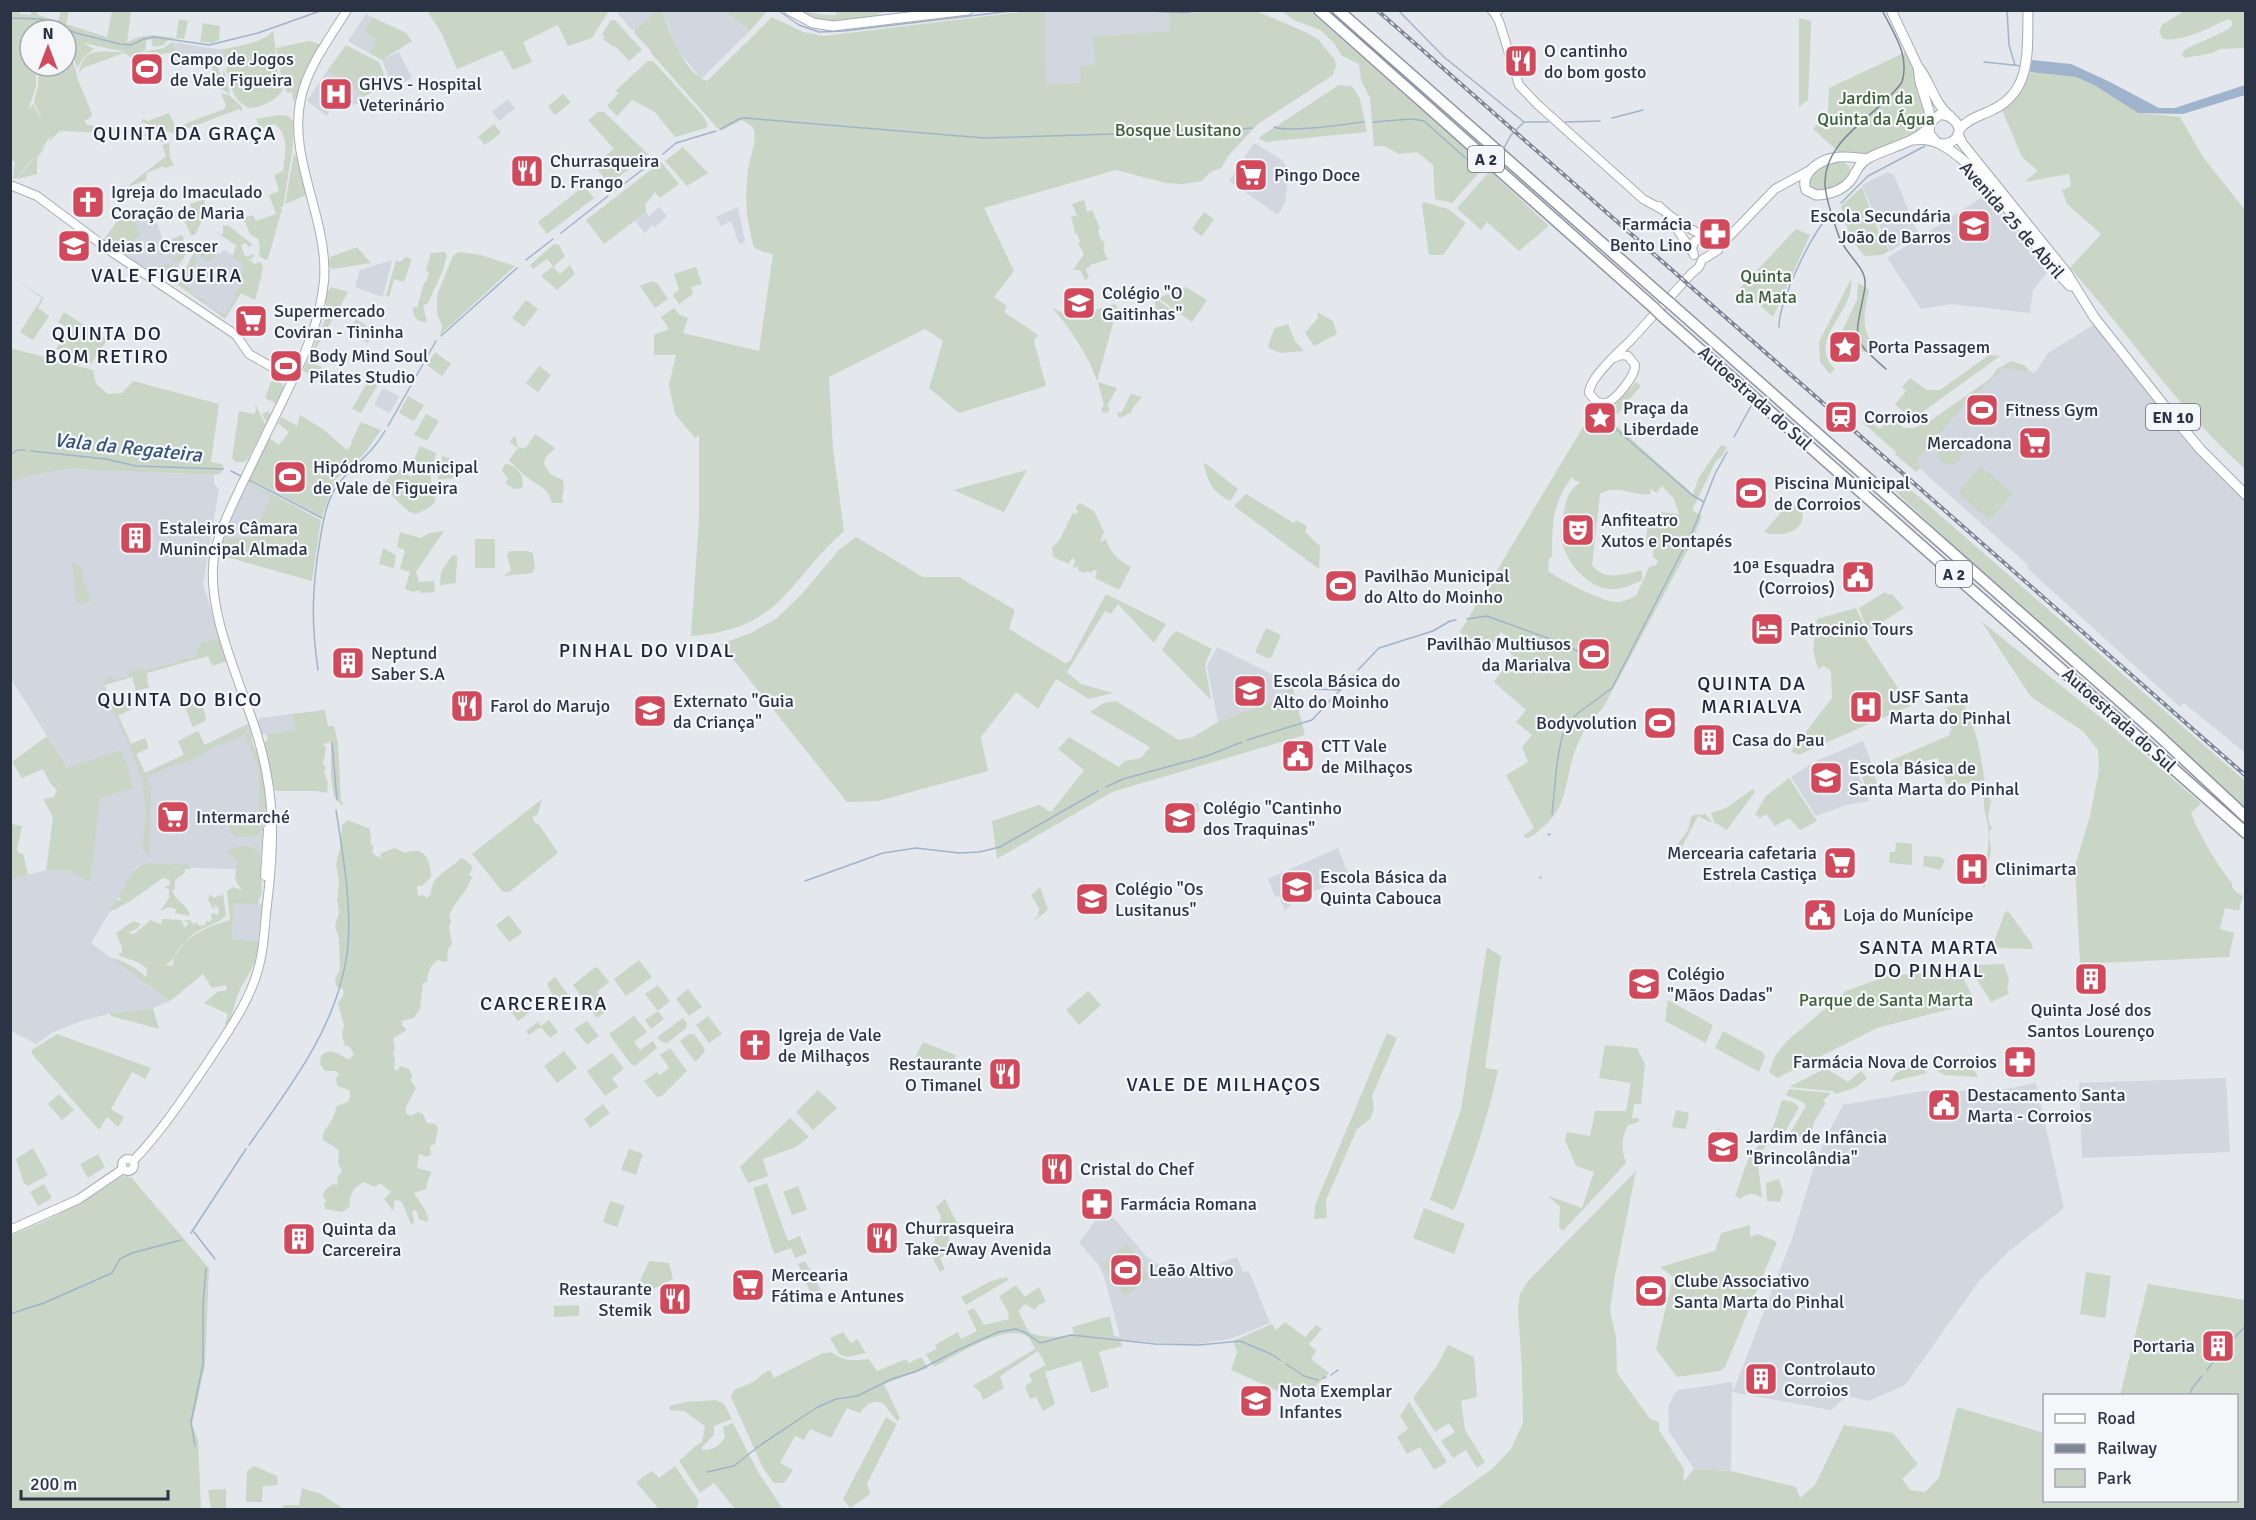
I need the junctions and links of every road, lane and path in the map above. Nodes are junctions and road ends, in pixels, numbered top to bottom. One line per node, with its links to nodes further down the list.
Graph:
1 (347, 10): 34 (main road)
2 (789, 10): 3 (main road)
3 (968, 10)
4 (1319, 10): 37 (highway, Autoestrada do Sul / A 2)
5 (1338, 10): 36 (highway, Autoestrada do Sul / A 2)
6 (1499, 10): 9 (main road); 10 (main road)
7 (1891, 10): 11 (main road)
8 (2028, 10): 13 (main road)
9 (1493, 11): 10 (main road)
10 (1499, 21): 25 (main road)
11 (1917, 65): 12 (main road); 14 (main road)
12 (1952, 116): 13 (main road); 14 (main road); 15 (main road, EN 10)
13 (1974, 117): 15 (main road)
14 (1929, 125): 16 (main road); 17 (main road, EN 10)
15 (1958, 132): 17 (main road); 30 (main road, Avenida 25 de Abril / EN 10)
16 (1910, 141): 17 (main road); 19 (main road)
17 (1939, 143): 30 (main road, Avenida 25 de Abril / EN 10)
18 (1847, 158): 19 (main road); 20 (main road); 21 (main road)
19 (1867, 159): 21 (main road)
20 (1810, 170): 23 (main road); 24 (main road)
21 (1855, 173): 24 (main road)
22 (10, 185): 34 (main road)
23 (1779, 187): 24 (main road); 27 (main road)
24 (1806, 190)
25 (1665, 212): 26 (main road); 29 (main road)
26 (1708, 239): 27 (main road); 28 (main road); 29 (main road)
27 (1723, 243): 28 (main road)
28 (1712, 254): 29 (main road)
29 (1696, 256): 31 (main road)
30 (2083, 298): 35 (main road, Avenida 25 de Abril / EN 10)
31 (1631, 340): 32 (main road); 33 (main road)
32 (1614, 358): 33 (main road); 33 (main road)
33 (1632, 358)
34 (292, 382): 38 (main road)
35 (2246, 495)
36 (2246, 817)
37 (2246, 833)
38 (10, 1230)

